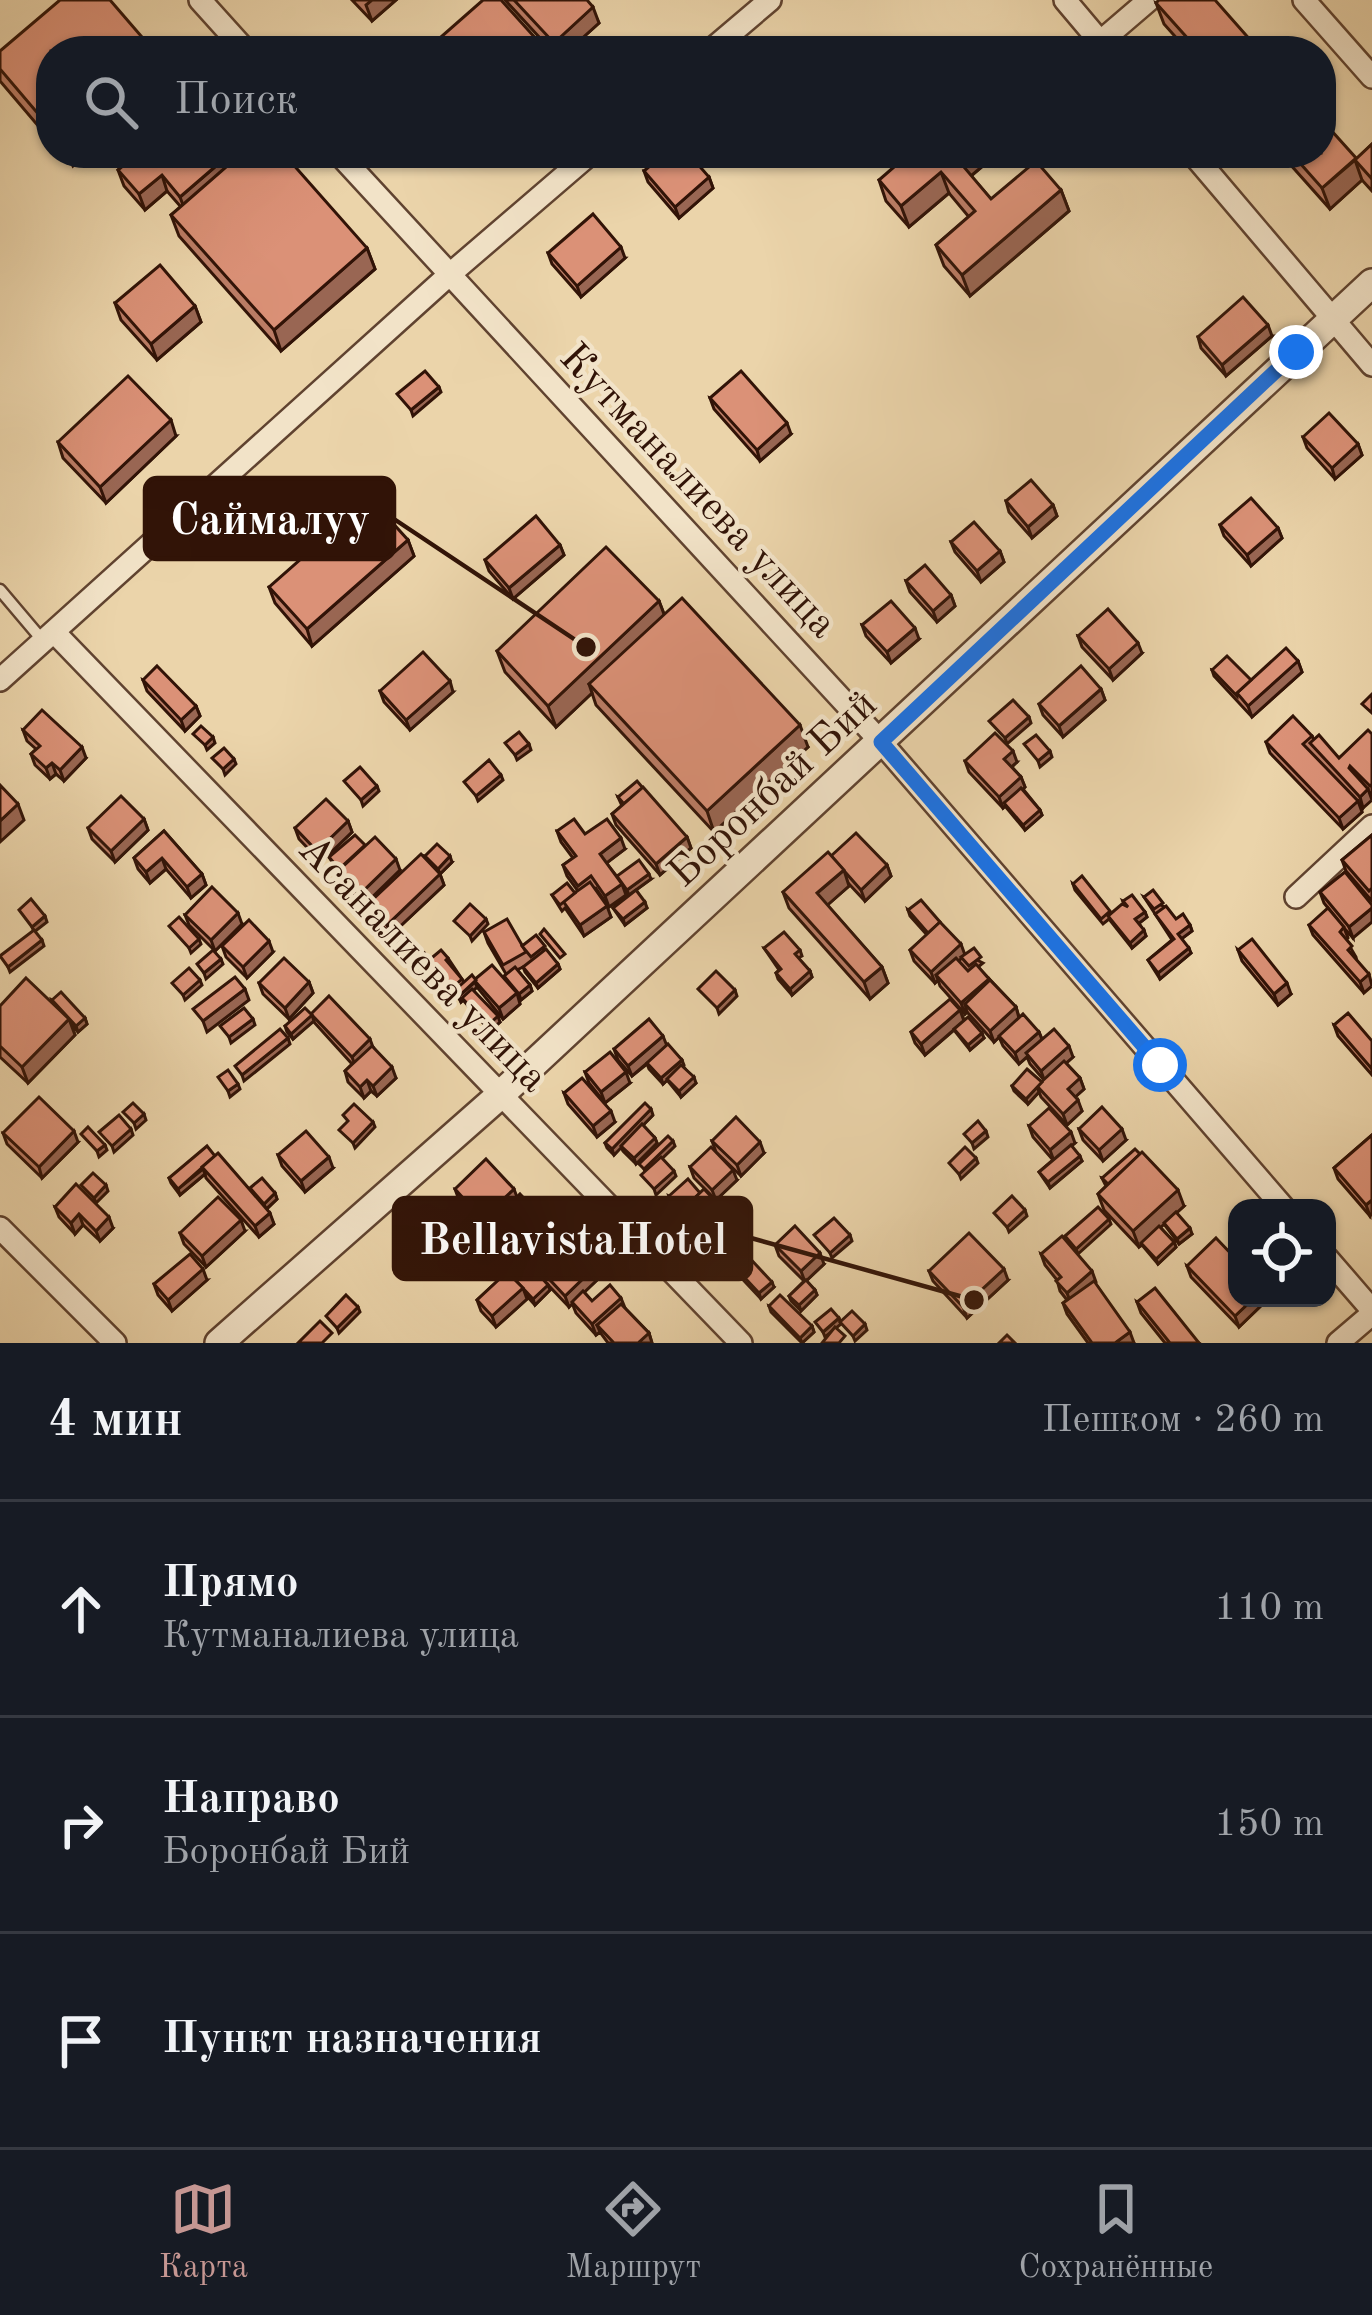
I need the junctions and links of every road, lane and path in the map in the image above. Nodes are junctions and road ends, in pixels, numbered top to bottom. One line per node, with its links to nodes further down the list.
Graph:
1 (200, 0): 6 (street)
2 (770, 0): 7 (street)
3 (1065, 0): 8 (street)
4 (1149, 0): 9 (street)
5 (1304, 0): 10 (street)
6 (232, 36)
7 (728, 36)
8 (1095, 36)
9 (1115, 36)
10 (1336, 36)
11 (1336, 36): 12 (street)
12 (1372, 77)
13 (352, 168): 16 (street, Кутманалиева улица)
14 (574, 168): 16 (street)
15 (1204, 168): 18 (street)
16 (449, 275): 21 (street); 23 (street, Кутманалиева улица)
17 (1372, 283): 18 (street, Боронбай Бий)
18 (1330, 319): 19 (street); 23 (street, Боронбай Бий)
19 (1372, 365)
20 (0, 590): 21 (lane)
21 (49, 637): 22 (street); 26 (street, Асаналиева улица)
22 (0, 680)
23 (881, 742): 26 (street, Боронбай Бий); 27 (street, Кутманалиева улица)
24 (1372, 826): 25 (street)
25 (1295, 897)
26 (499, 1096): 32 (street, Боронбай Бий); 33 (street, Асаналиева улица)
27 (1276, 1199)
28 (0, 1228): 31 (street)
29 (1336, 1269): 30 (street)
30 (1372, 1312): 34 (street)
31 (115, 1343)
32 (219, 1343)
33 (741, 1343)
34 (1338, 1343)

